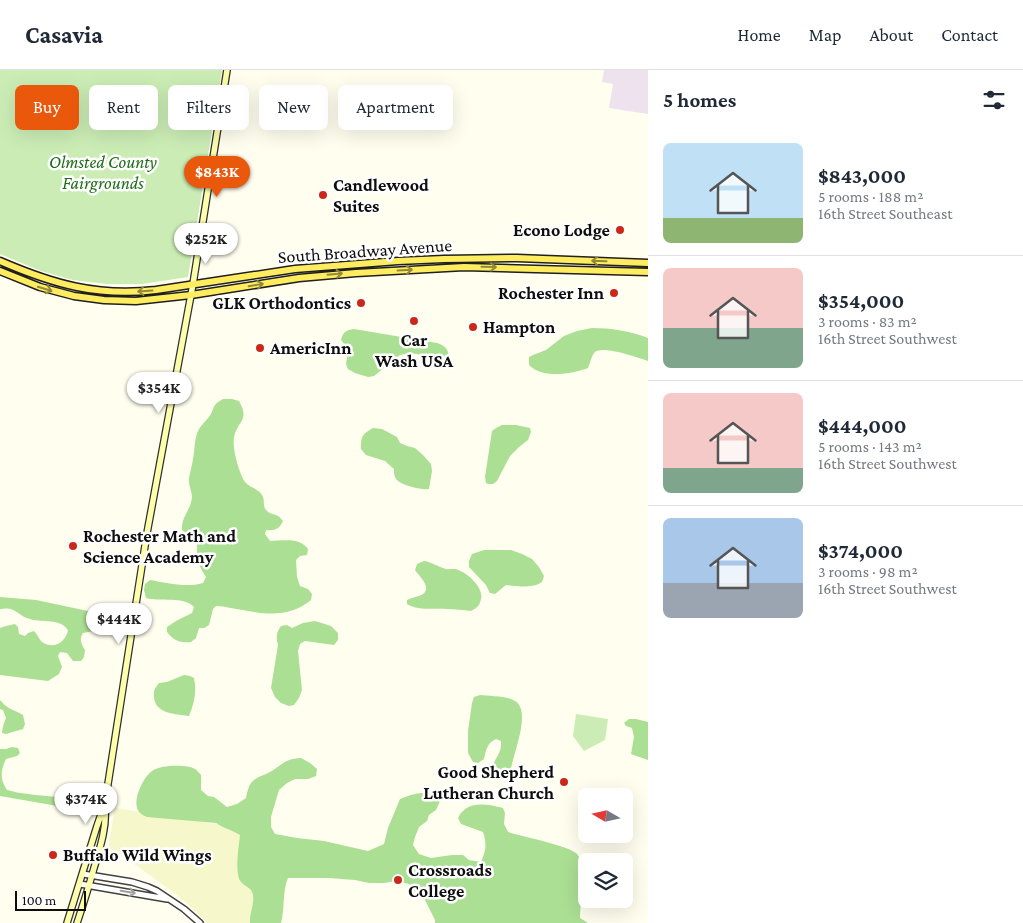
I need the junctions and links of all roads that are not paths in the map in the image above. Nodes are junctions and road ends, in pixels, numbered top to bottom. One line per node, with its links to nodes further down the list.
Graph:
1 (227, 70): 6 (main road)
2 (0, 261): 6 (main road, South Broadway Avenue, one-way to 2)
3 (648, 263): 6 (main road, South Broadway Avenue, one-way to 6)
4 (0, 271): 7 (main road, South Broadway Avenue, one-way to 7)
5 (648, 272): 7 (main road, South Broadway Avenue, one-way to 5)
6 (193, 284): 7 (main road)
7 (191, 296): 8 (main road)
8 (105, 803): 9 (main road); 10 (main road)
9 (83, 874): 10 (street); 11 (main road)
10 (92, 876): 12 (main road); 13 (street)
11 (80, 884): 12 (street); 14 (main road)
12 (89, 885): 13 (street, one-way to 13); 15 (main road)
13 (168, 899): 16 (street)
14 (67, 923)
15 (77, 923)
16 (200, 923)

